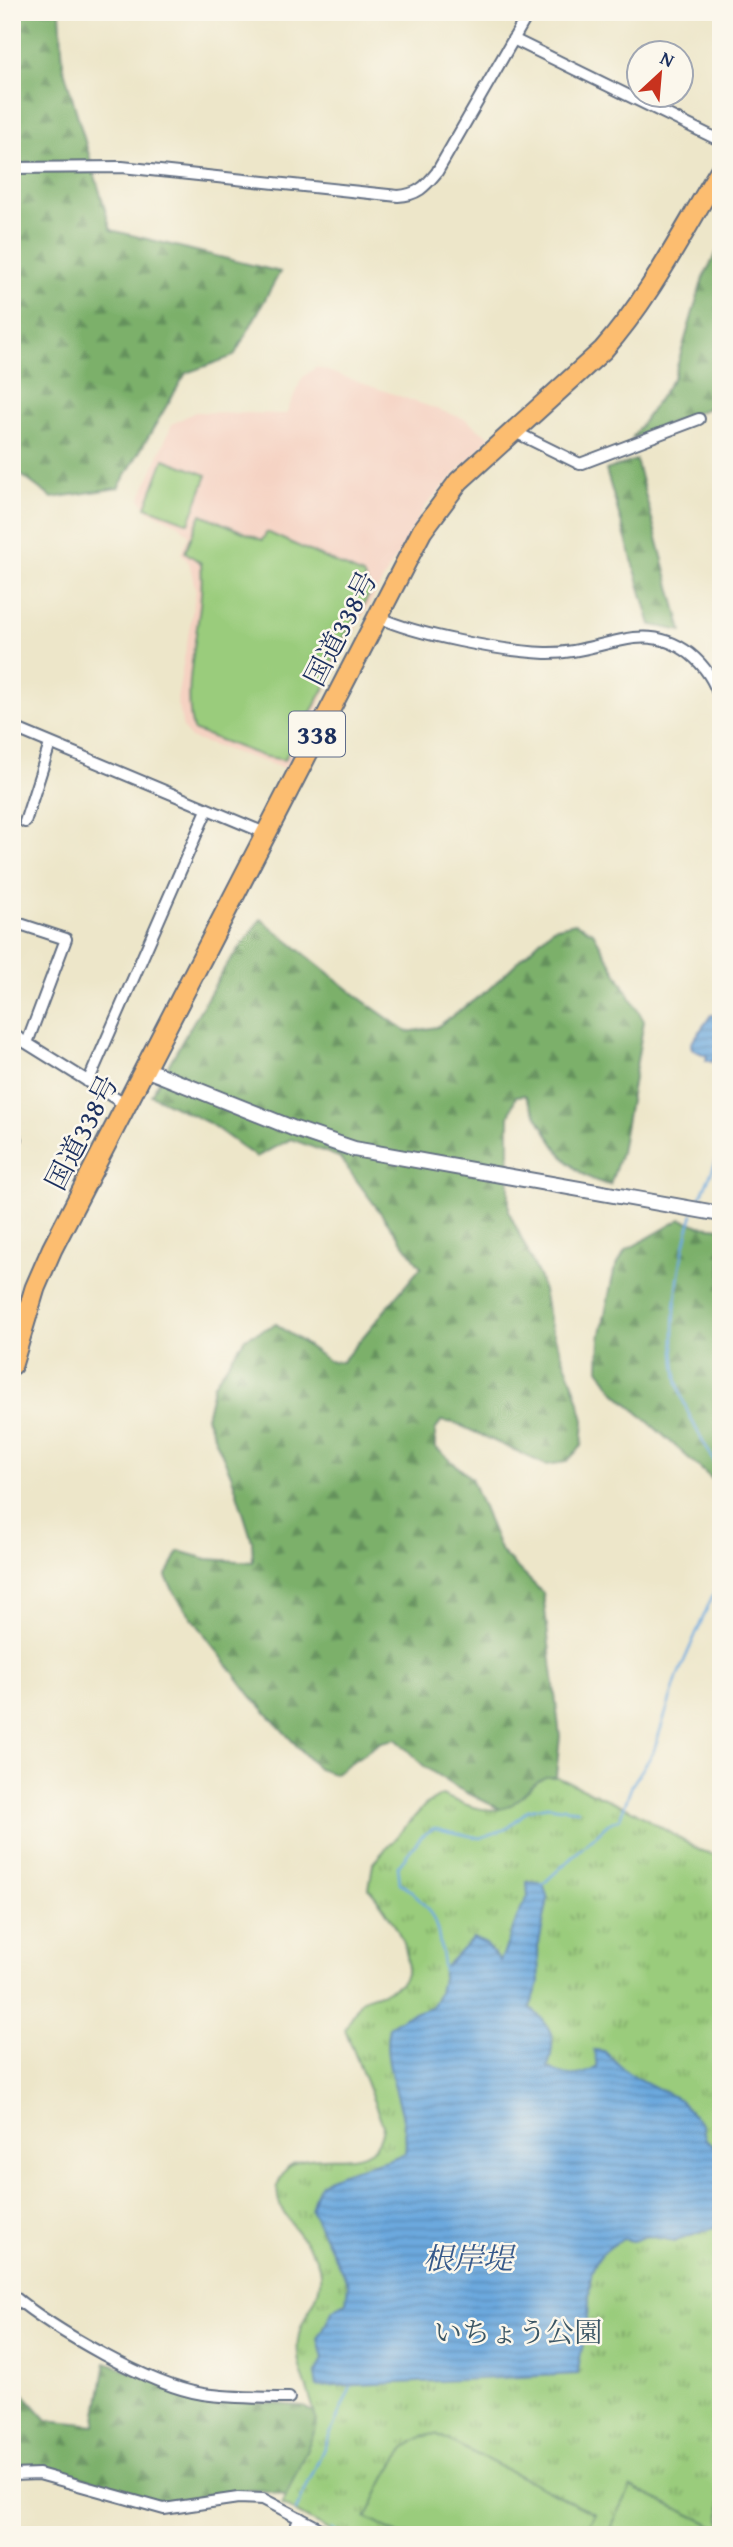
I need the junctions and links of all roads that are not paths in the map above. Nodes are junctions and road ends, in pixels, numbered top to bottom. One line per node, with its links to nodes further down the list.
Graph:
1 (528, 12): 2 (street)
2 (513, 39): 3 (street); 4 (street)
3 (721, 141)
4 (12, 168)
5 (721, 169): 7 (highway, 国道338号 / 338)
6 (699, 419): 7 (street)
7 (513, 431): 8 (highway, 国道338号 / 338)
8 (377, 617): 9 (street); 14 (highway, 国道338号 / 338)
9 (721, 702)
10 (12, 727): 11 (street)
11 (50, 744): 12 (street); 13 (street)
12 (207, 810): 14 (street); 19 (street)
13 (25, 822)
14 (265, 833): 18 (highway, 国道338号 / 338)
15 (15, 922): 17 (street)
16 (12, 1034): 17 (street)
17 (27, 1043): 19 (street)
18 (145, 1069): 20 (highway, 国道338号 / 338); 21 (street)
19 (89, 1082): 20 (street)
20 (126, 1105): 22 (highway, 国道338号 / 338)
21 (721, 1214)
22 (12, 1365)
23 (12, 2295): 24 (street)
24 (289, 2398)
25 (12, 2475): 26 (street)
26 (300, 2518): 27 (street); 28 (street)
27 (292, 2535)
28 (332, 2535)

